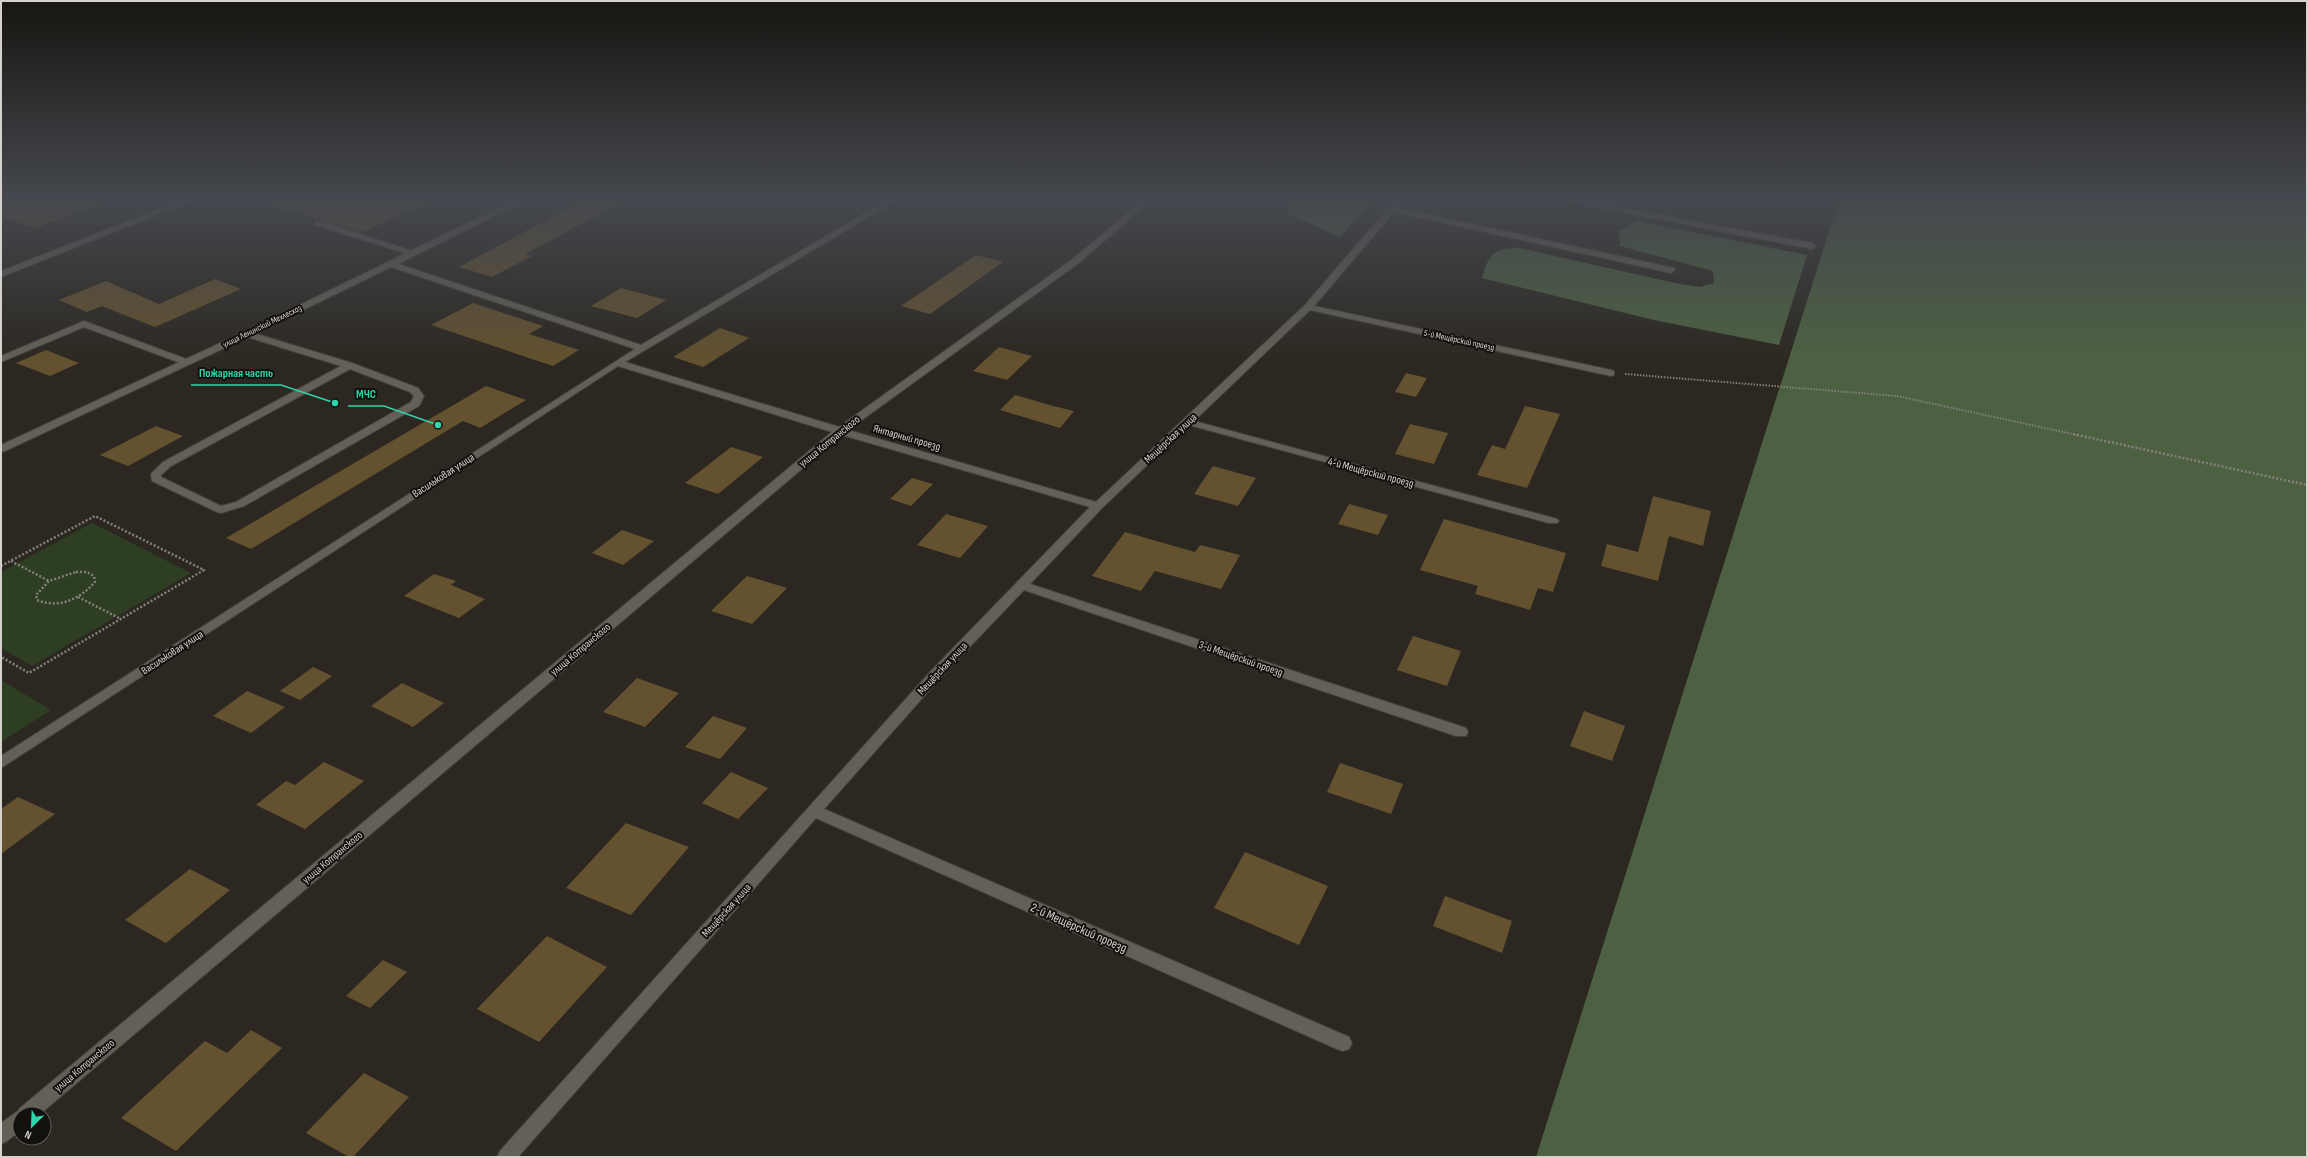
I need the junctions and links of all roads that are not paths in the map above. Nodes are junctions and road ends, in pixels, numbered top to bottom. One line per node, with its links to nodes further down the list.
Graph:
1 (52, 254): 9 (street)
2 (412, 254): 7 (street, улица Ленинский Мехлесхоз)
3 (802, 254): 12 (street, Васильковая улица)
4 (1084, 254): 19 (street, улица Котранского)
5 (1354, 254): 10 (street, Мещёрская улица)
6 (1603, 254): 8 (street)
7 (391, 264): 11 (street, улица Ленинский Мехлесхоз); 12 (street)
8 (1671, 270)
9 (1, 274)
10 (1308, 308): 17 (street, 5-й Мещёрский проезд); 18 (street, Мещёрская улица)
11 (247, 334): 14 (street, улица Ленинский Мехлесхоз); 16 (street)
12 (642, 348): 15 (street, Васильковая улица)
13 (1, 359): 14 (street)
14 (186, 362): 20 (street, улица Ленинский Мехлесхоз)
15 (617, 363): 19 (street, Янтарный проезд); 25 (street, Васильковая улица)
16 (349, 365): 16 (street)
17 (1611, 373)
18 (1188, 422): 21 (street, Мещёрская улица); 22 (street, 4-й Мещёрский проезд)
19 (840, 430): 21 (street, Янтарный проезд); 28 (street, улица Котранского)
20 (1, 449)
21 (1098, 506): 23 (street, Мещёрская улица)
22 (1553, 521)
23 (1022, 585): 24 (street, 3-й Мещёрский проезд); 26 (street, Мещёрская улица)
24 (1460, 732)
25 (1, 763)
26 (814, 811): 27 (street, 2-й Мещёрский проезд); 31 (street, Мещёрская улица)
27 (1343, 1043)
28 (36, 1106)
29 (12, 1126): 30 (street)
30 (1, 1135)
31 (509, 1156)

